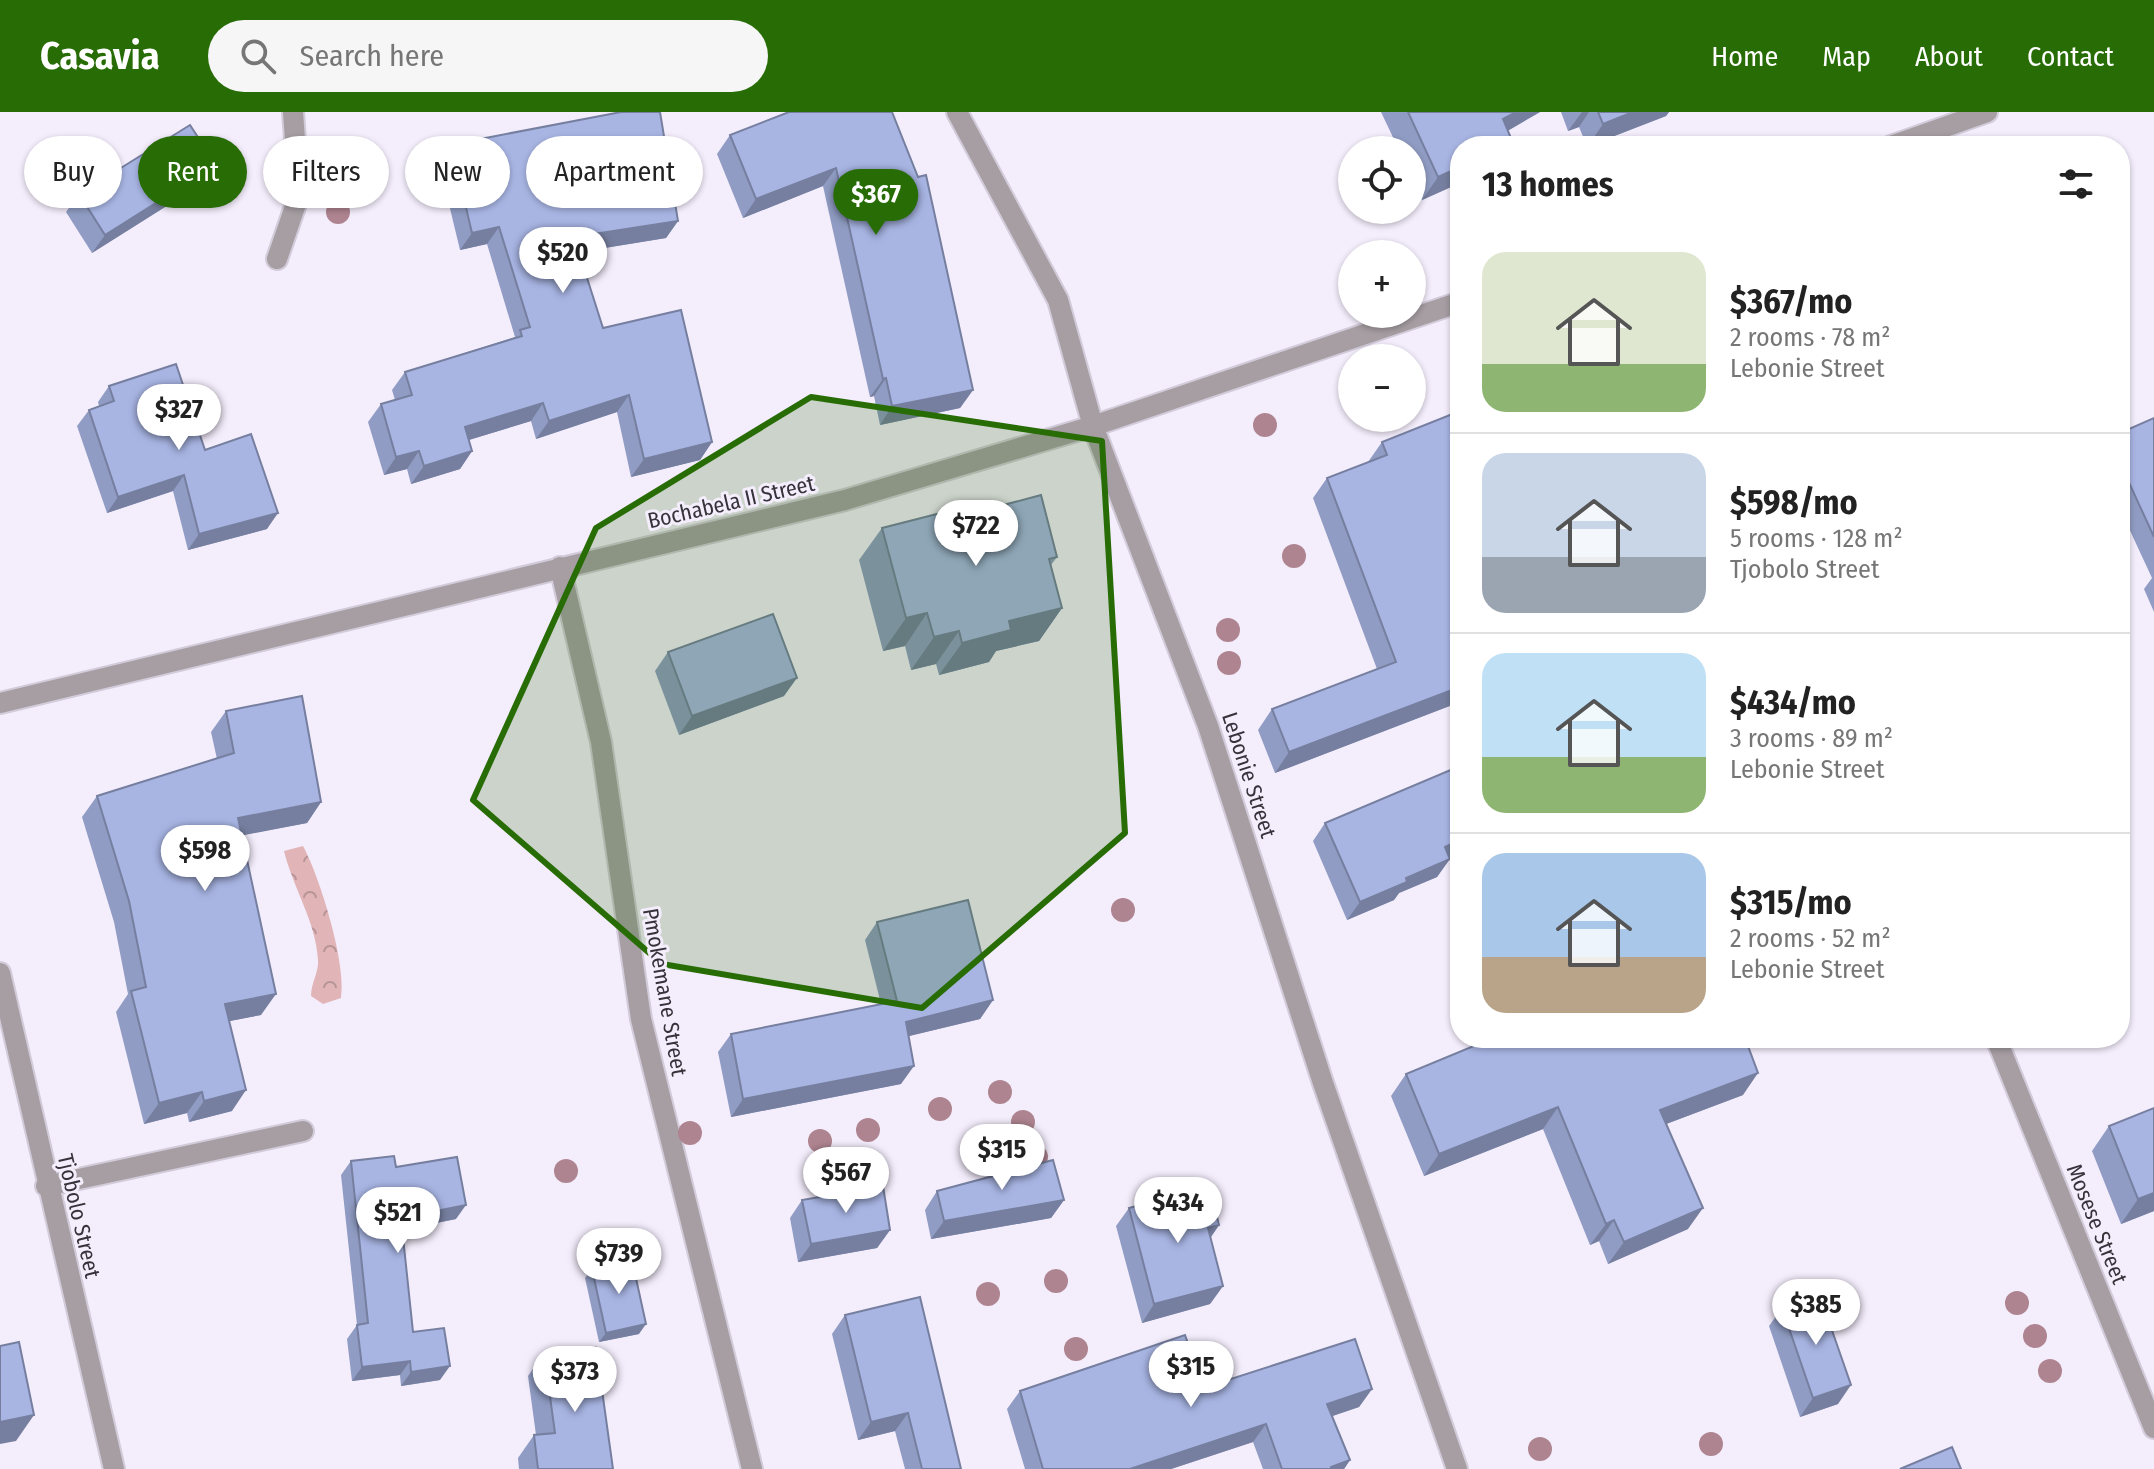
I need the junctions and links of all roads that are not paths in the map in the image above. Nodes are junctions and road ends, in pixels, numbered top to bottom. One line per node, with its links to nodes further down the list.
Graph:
1 (293, 112): 5 (street)
2 (957, 112): 7 (street, Lebonie Street)
3 (1987, 112): 4 (street)
4 (1919, 136)
5 (277, 259)
6 (1450, 305): 7 (street, Bochabela II Street)
7 (1093, 426): 8 (street, Bochabela II Street); 17 (street, Lebonie Street)
8 (560, 567): 9 (street, Bochabela II Street); 16 (street, Pmokemane Street)
9 (0, 703)
10 (0, 973): 13 (street, Tjobolo Street)
11 (2000, 1048): 14 (street, Mosese Street)
12 (303, 1131): 13 (street)
13 (46, 1186): 15 (street, Tjobolo Street)
14 (2154, 1428)
15 (114, 1469)
16 (752, 1469)
17 (1457, 1469)

